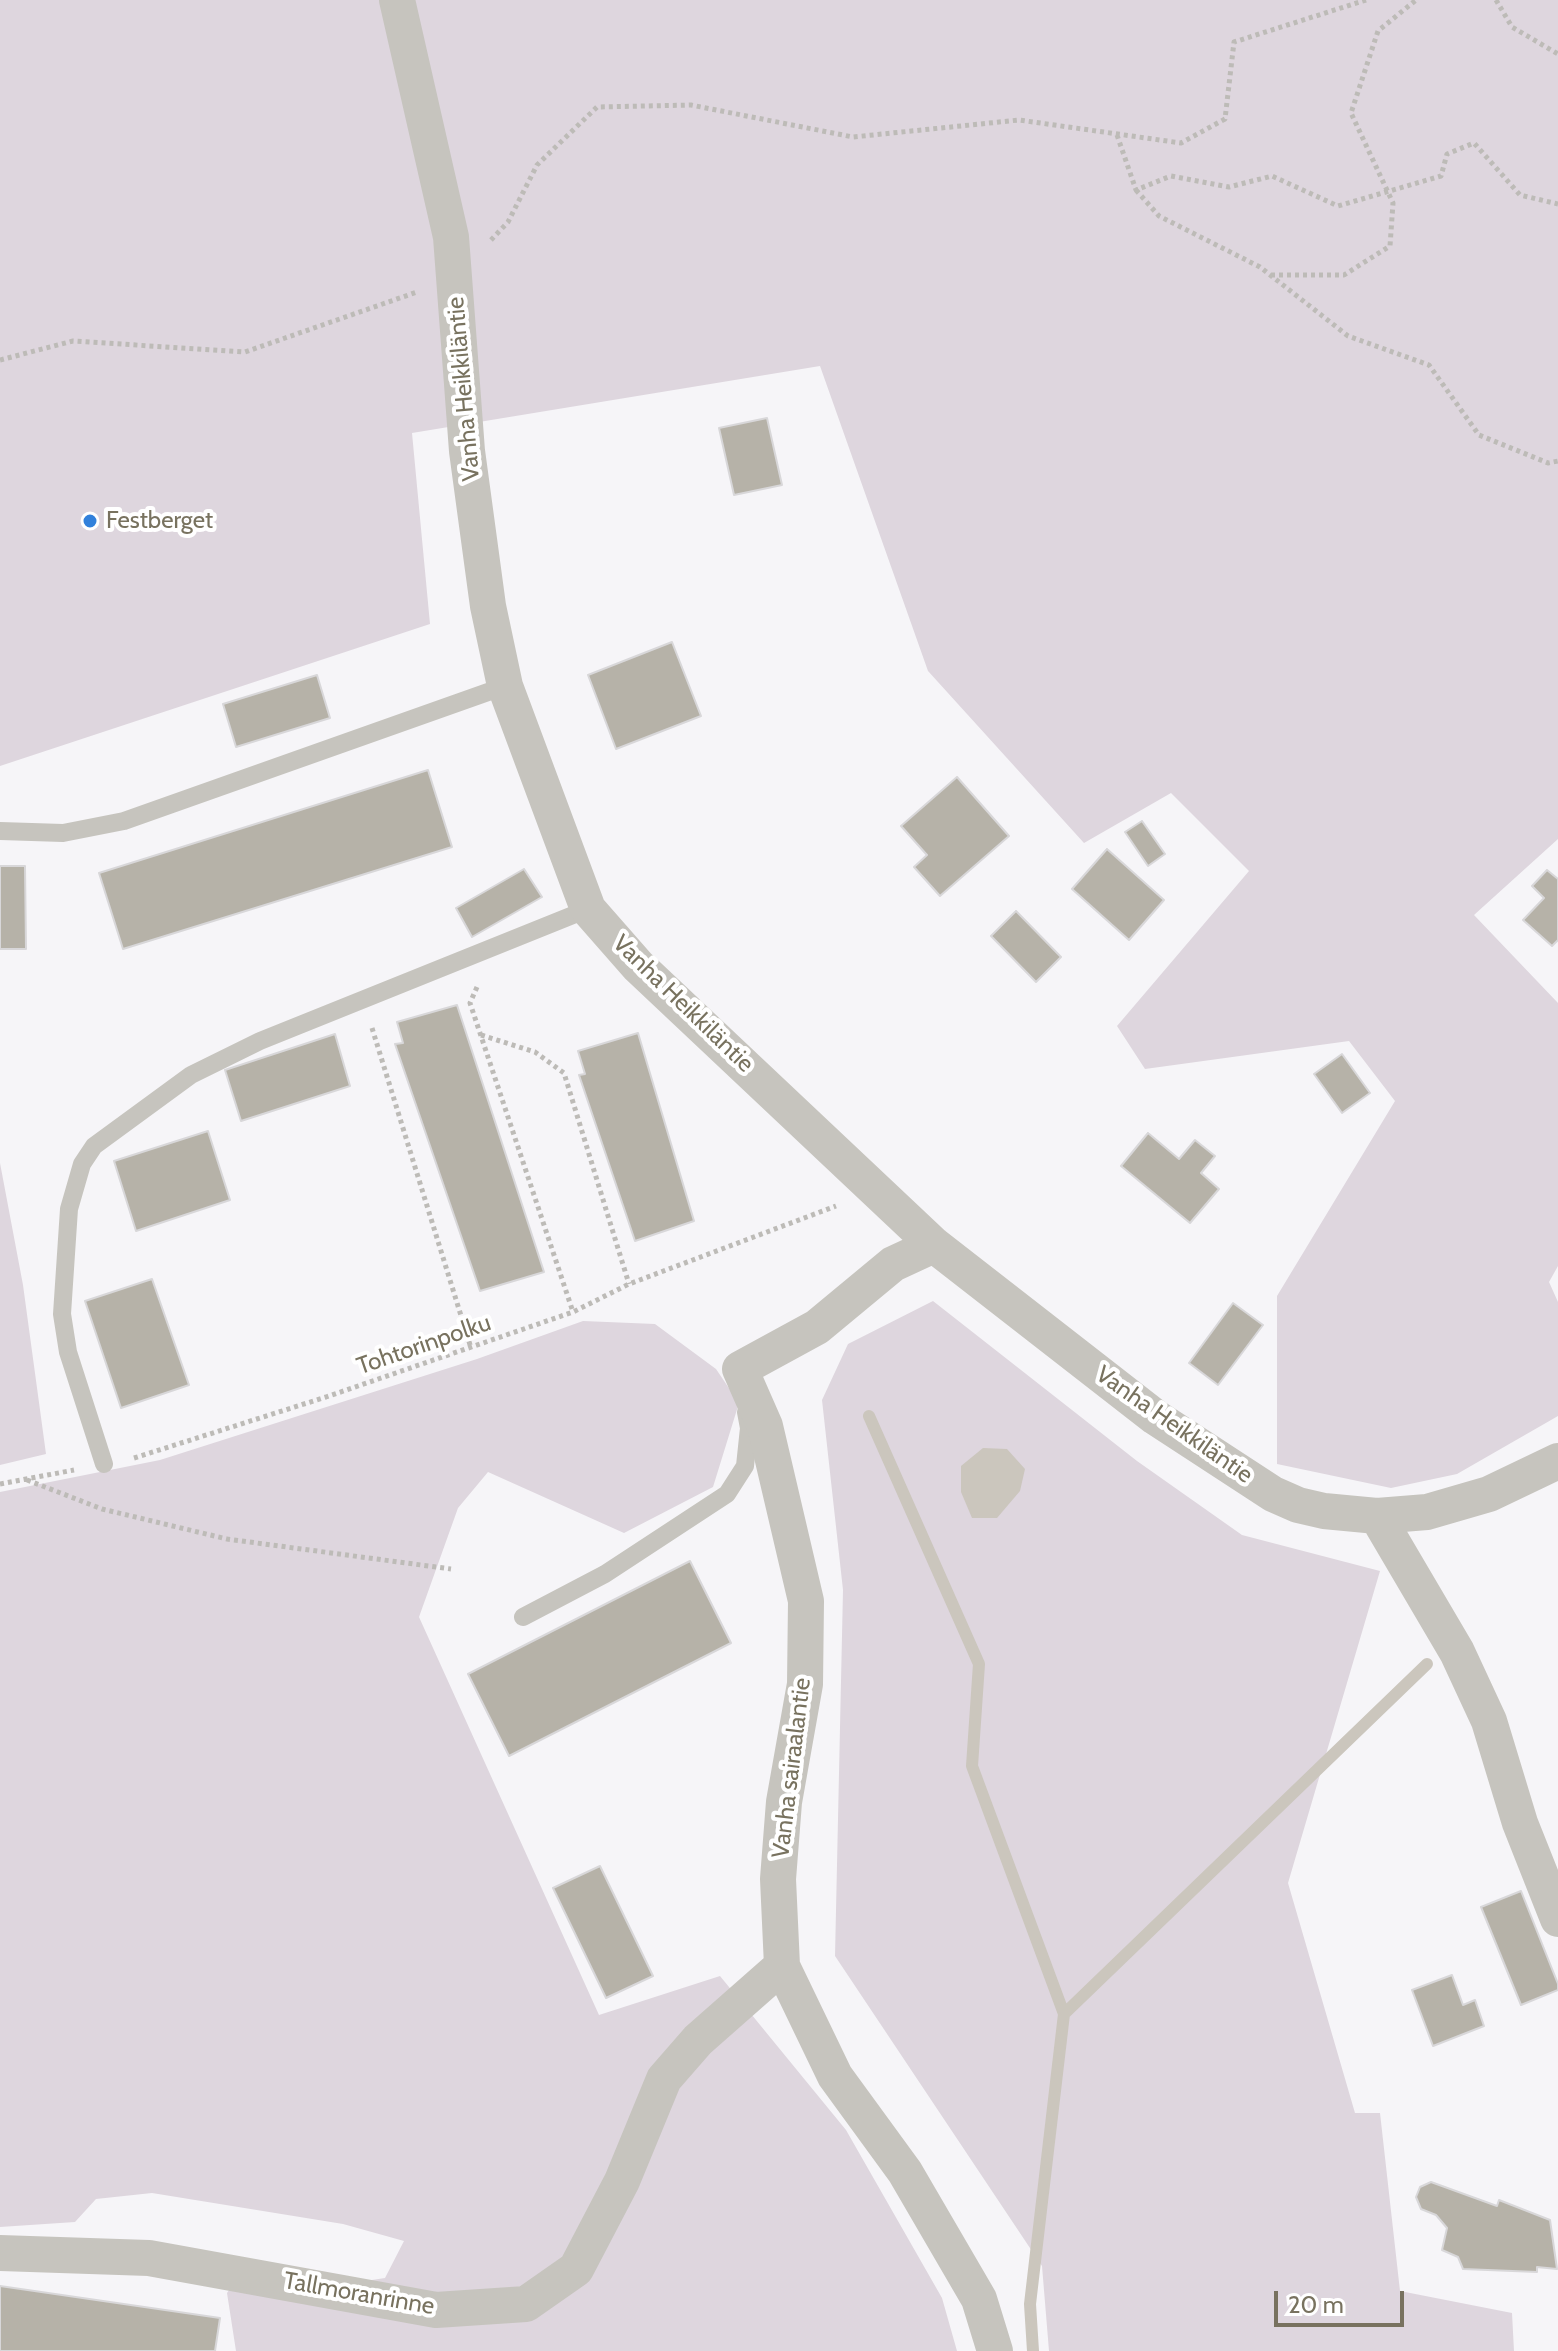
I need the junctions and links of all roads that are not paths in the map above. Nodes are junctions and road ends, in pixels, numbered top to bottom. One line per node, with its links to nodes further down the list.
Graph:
1 (397, 0): 2 (street, Vanha Heikkiläntie)
2 (505, 686): 3 (lane); 4 (street, Vanha Heikkiläntie)
3 (0, 831)
4 (588, 909): 5 (street, Vanha Heikkiläntie); 8 (lane)
5 (934, 1245): 6 (street); 9 (street, Vanha Heikkiläntie)
6 (740, 1369): 10 (lane); 12 (street, Vanha sairaalantie)
7 (1558, 1461): 9 (street, Vanha Heikkiläntie)
8 (104, 1464)
9 (1377, 1516): 11 (street)
10 (523, 1617)
11 (1558, 1919)
12 (782, 1966): 13 (street, Tallmoranrinne); 14 (street, Vanha sairaalantie)
13 (0, 2253)
14 (995, 2351)

